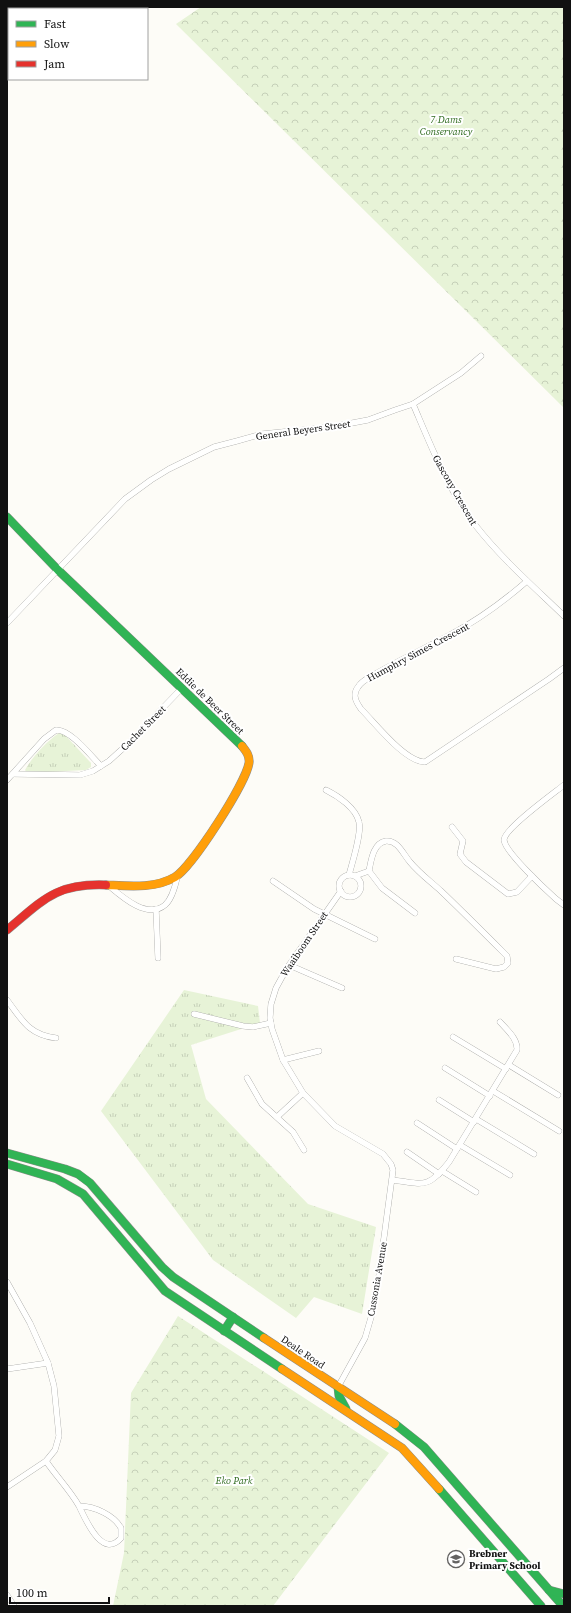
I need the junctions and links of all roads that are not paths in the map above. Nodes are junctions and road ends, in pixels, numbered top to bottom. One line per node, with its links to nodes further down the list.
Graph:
1 (481, 356): 2 (street, General Beyers Street)
2 (413, 404): 4 (street, General Beyers Street); 5 (street, Gascony Crescent)
3 (7, 517): 4 (street, Eddie de Beer Street)
4 (58, 570): 7 (street, General Beyers Street); 9 (street, Eddie de Beer Street)
5 (528, 581): 6 (street, Gascony Crescent); 8 (street, Humphry Simes Crescent)
6 (564, 616)
7 (7, 623)
8 (564, 668)
9 (182, 688): 10 (street, Cachet Street); 19 (street, Eddie de Beer Street)
10 (101, 766): 11 (street, Cachet Street); 11 (street)
11 (13, 774): 12 (street)
12 (7, 780)
13 (564, 785): 18 (street)
14 (326, 790): 17 (street)
15 (452, 827): 18 (street)
16 (369, 871): 17 (street); 25 (street); 30 (street)
17 (352, 876): 22 (street, Waaiboom Street); 22 (street)
18 (532, 876): 23 (street)
19 (177, 878): 21 (street); 24 (street)
20 (273, 881): 26 (street)
21 (108, 885): 24 (street); 27 (street)
22 (341, 891): 26 (street, Waaiboom Street)
23 (564, 905)
24 (156, 909): 29 (street)
25 (415, 913)
26 (324, 914): 28 (street); 31 (street, Waaiboom Street)
27 (7, 930)
28 (375, 938)
29 (158, 958)
30 (456, 959)
31 (289, 965): 32 (street); 36 (street, Waaiboom Street)
32 (342, 988)
33 (7, 1000): 38 (street)
34 (194, 1014): 36 (street)
35 (500, 1022): 41 (street)
36 (271, 1023): 40 (street, Waaiboom Street)
37 (453, 1037): 41 (street)
38 (56, 1038)
39 (319, 1051): 40 (street)
40 (283, 1060): 44 (street, Waaiboom Street)
41 (508, 1067): 45 (street); 46 (street)
42 (445, 1068): 45 (street)
43 (247, 1078): 48 (street)
44 (303, 1093): 48 (street); 58 (street, Waaiboom Street)
45 (491, 1094): 49 (street); 51 (street)
46 (558, 1094)
47 (439, 1100): 49 (street)
48 (277, 1117): 53 (street)
49 (475, 1121): 52 (street); 56 (street)
50 (417, 1123): 52 (street)
51 (559, 1131)
52 (458, 1147): 59 (street); 60 (street)
53 (304, 1150)
54 (407, 1152): 59 (street)
55 (7, 1153): 64 (street, Deale Road)
56 (534, 1154)
57 (7, 1164): 65 (street)
58 (391, 1164): 61 (street, Cussonia Avenue)
59 (441, 1172): 61 (street); 62 (street)
60 (510, 1175)
61 (393, 1180): 68 (street, Cussonia Avenue)
62 (476, 1192)
63 (7, 1282): 66 (street)
64 (233, 1317): 65 (street); 68 (street, Deale Road)
65 (224, 1331): 69 (street)
66 (48, 1363): 67 (street); 71 (street)
67 (7, 1369)
68 (338, 1388): 69 (street); 70 (street); 73 (street, Deale Road)
69 (320, 1394): 70 (street)
70 (348, 1412): 75 (street)
71 (46, 1461): 72 (street); 74 (street)
72 (7, 1487)
73 (471, 1501): 75 (street); 76 (street, Deale Road)
74 (79, 1506): 74 (street)
75 (460, 1512): 80 (street)
76 (532, 1572): 77 (street); 81 (street, Deale Road)
77 (564, 1594)
78 (7, 1595): 79 (street)
79 (14, 1606)
80 (541, 1606)
81 (562, 1606)

